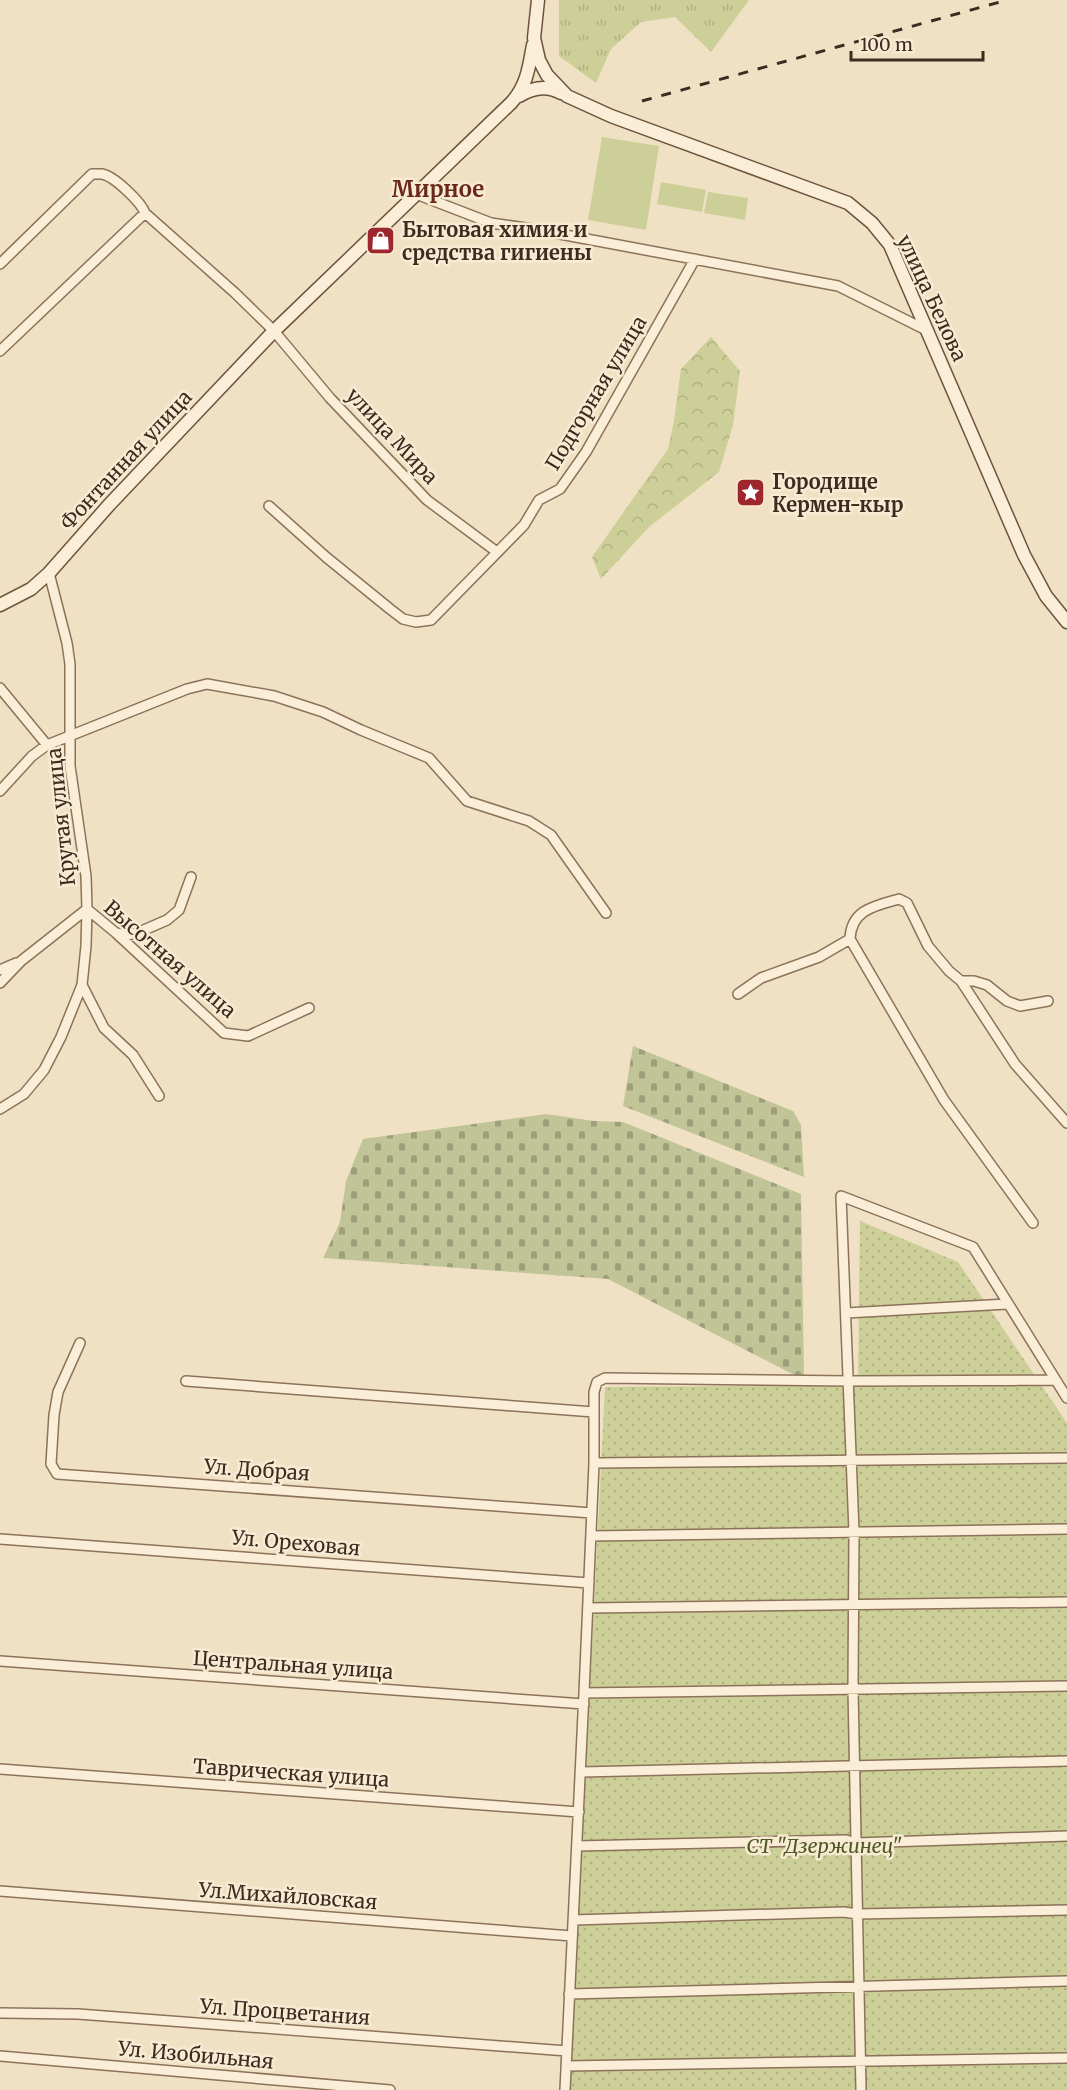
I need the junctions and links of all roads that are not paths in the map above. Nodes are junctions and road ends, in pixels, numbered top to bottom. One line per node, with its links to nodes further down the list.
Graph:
1 (538, 0): 2 (main road, улица Белова)
2 (534, 38): 3 (main road, улица Белова); 4 (main road)
3 (567, 96): 4 (main road); 10 (main road, улица Белова)
4 (515, 98): 5 (main road, Фонтанная улица)
5 (416, 194): 7 (street); 9 (main road, Фонтанная улица)
6 (145, 213): 8 (street, улица Мира); 9 (street, улица Мира); 11 (street)
7 (695, 259): 10 (street); 13 (street, Подгорная улица)
8 (0, 264)
9 (274, 331): 13 (street, улица Мира); 14 (main road, Фонтанная улица)
10 (928, 331): 16 (main road, улица Белова)
11 (0, 351)
12 (269, 506): 13 (street, Подгорная улица)
13 (497, 552)
14 (49, 573): 15 (main road, Фонтанная улица); 18 (street, Крутая улица)
15 (0, 605)
16 (1067, 622)
17 (0, 688): 19 (street)
18 (71, 737): 19 (street); 22 (street, Крутая улица); 23 (street)
19 (47, 745): 20 (street)
20 (0, 791)
21 (191, 877): 24 (street)
22 (87, 909): 24 (street, Высотная улица); 26 (street, Крутая улица); 30 (street, Высотная улица)
23 (606, 913)
24 (116, 933): 33 (street, Высотная улица)
25 (850, 939): 28 (street); 31 (street); 37 (street)
26 (21, 961): 27 (street); 29 (street, Крутая улица)
27 (0, 970)
28 (961, 981): 32 (street); 36 (street)
29 (0, 983)
30 (82, 985): 34 (street); 35 (street, Высотная улица)
31 (738, 994)
32 (1048, 1001)
33 (309, 1008)
34 (159, 1096)
35 (0, 1109)
36 (1067, 1123)
37 (1032, 1223)
38 (1007, 1304): 39 (street); 39 (street); 41 (street)
39 (846, 1313): 43 (street)
40 (80, 1343): 49 (street, Ул. Добрая)
41 (1055, 1380): 43 (street); 44 (street)
42 (186, 1381): 45 (street)
43 (850, 1381): 45 (street); 47 (street)
44 (1067, 1398)
45 (594, 1412): 48 (street)
46 (1067, 1458): 47 (street)
47 (852, 1459): 48 (street); 51 (street)
48 (594, 1462): 49 (street)
49 (592, 1513): 52 (street)
50 (1067, 1529): 51 (street)
51 (854, 1532): 52 (street); 56 (street)
52 (591, 1536): 54 (street)
53 (0, 1539): 54 (street, Ул. Ореховая)
54 (589, 1583): 57 (street)
55 (1067, 1602): 56 (street)
56 (854, 1605): 57 (street); 60 (street)
57 (588, 1608): 61 (street)
58 (0, 1661): 62 (street, Центральная улица)
59 (1067, 1686): 60 (street)
60 (853, 1689): 61 (street); 64 (street)
61 (584, 1693): 62 (street)
62 (584, 1704): 66 (street)
63 (1067, 1761): 64 (street)
64 (854, 1767): 66 (street); 69 (street)
65 (0, 1769): 67 (street, Таврическая улица)
66 (581, 1772): 67 (street)
67 (579, 1812): 70 (street)
68 (1067, 1836): 69 (street)
69 (856, 1843): 70 (street); 73 (street)
70 (577, 1846): 74 (street)
71 (0, 1891): 75 (street, Ул.Михайловская)
72 (1067, 1910): 73 (street)
73 (857, 1914): 74 (street); 77 (street)
74 (573, 1920): 75 (street)
75 (572, 1936): 78 (street)
76 (1067, 1981): 77 (street)
77 (860, 1986): 78 (street); 83 (street)
78 (570, 1994): 80 (street)
79 (0, 2013): 80 (street, Ул. Процветания)
80 (567, 2051): 84 (street)
81 (0, 2056): 85 (street, Ул. Изобильная)
82 (1067, 2058): 83 (street)
83 (861, 2062): 84 (street); 87 (street)
84 (566, 2066): 86 (street)
85 (390, 2090)
86 (565, 2090)
87 (861, 2090)

